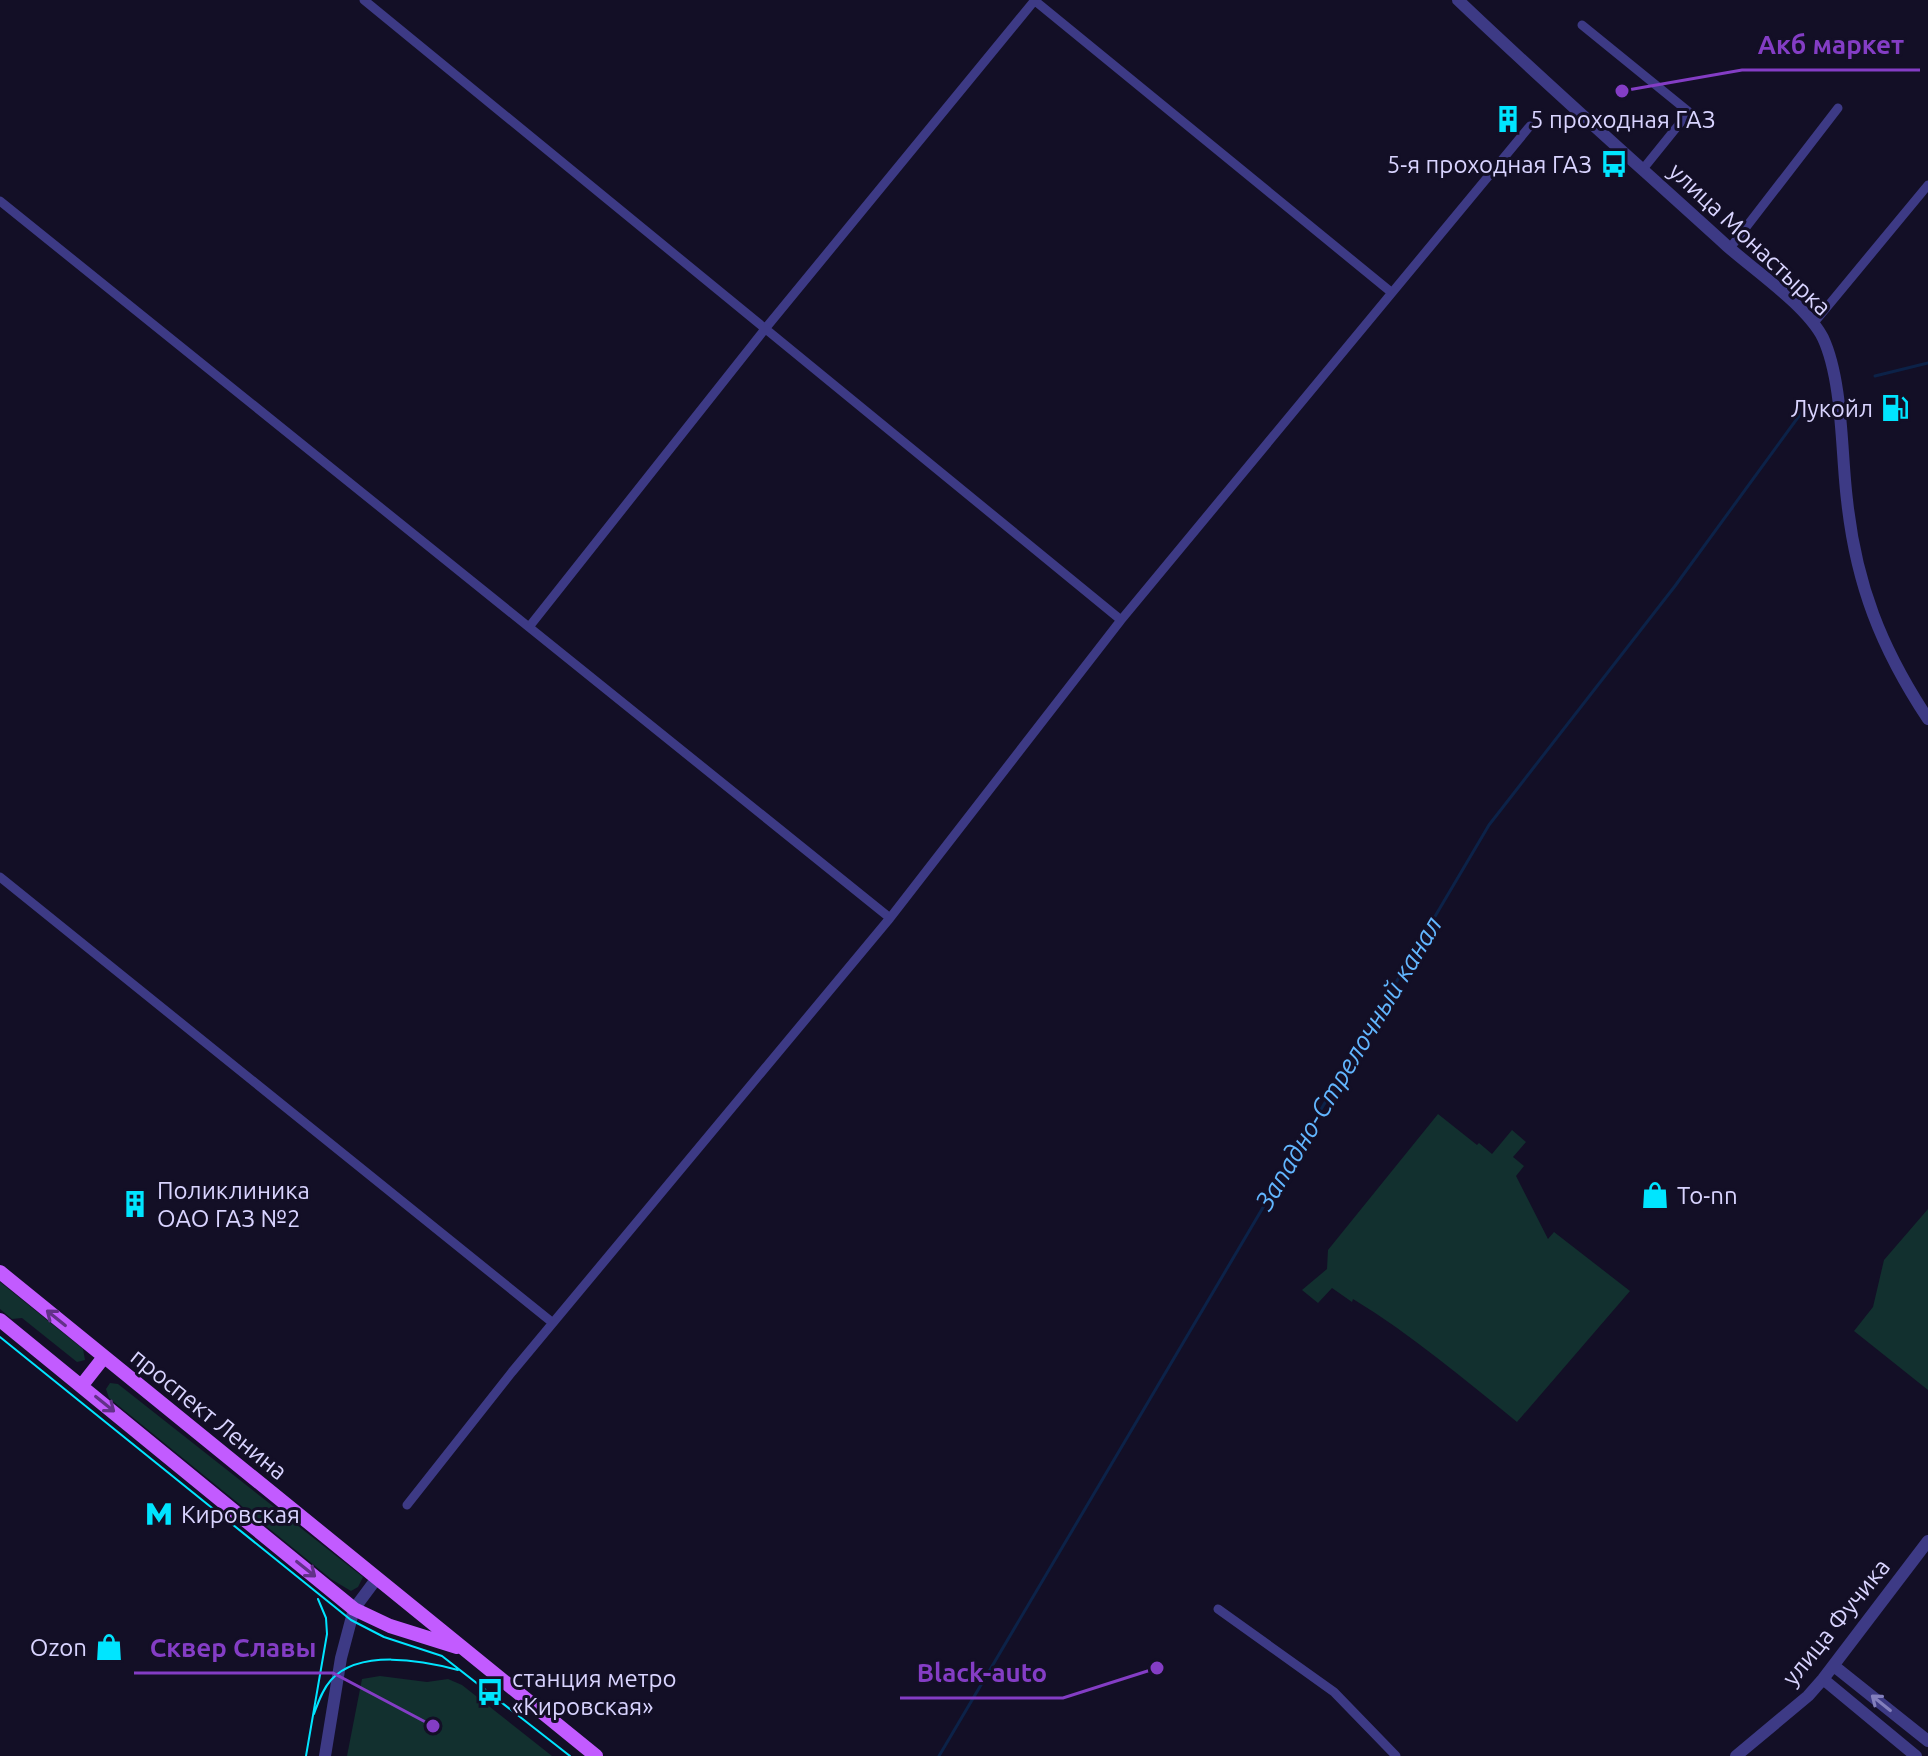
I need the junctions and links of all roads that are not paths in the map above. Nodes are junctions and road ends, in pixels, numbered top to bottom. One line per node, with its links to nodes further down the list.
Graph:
1 (364, 0): 13 (street)
2 (1034, 0): 11 (street); 13 (street)
3 (1458, 0): 7 (street, улица Монастырка)
4 (1582, 25): 7 (street)
5 (1838, 108): 10 (street)
6 (1530, 126): 11 (street)
7 (1643, 169): 10 (street, улица Монастырка)
8 (1928, 185): 12 (street)
9 (0, 201): 15 (street)
10 (1730, 248): 12 (street, улица Монастырка)
11 (1391, 292): 14 (street)
12 (1813, 324): 16 (street, улица Монастырка)
13 (765, 329): 14 (street); 15 (street)
14 (1121, 620): 18 (street)
15 (529, 627): 18 (street)
16 (1928, 719)
17 (0, 877): 21 (street)
18 (890, 918): 21 (street)
19 (0, 1272): 22 (main road, проспект Ленина, one-way to 19)
20 (0, 1320): 23 (main road, проспект Ленина)
21 (553, 1323): 24 (street)
22 (104, 1357): 23 (main road); 26 (main road, проспект Ленина)
23 (82, 1385): 27 (main road, проспект Ленина, one-way to 27)
24 (407, 1505)
25 (1928, 1541): 30 (street, улица Фучика)
26 (377, 1578): 27 (street); 29 (main road, проспект Ленина)
27 (354, 1609): 29 (main road, проспект Ленина); 33 (street)
28 (1218, 1609): 35 (street)
29 (465, 1649): 34 (main road, проспект Ленина)
30 (1834, 1666): 31 (street, улица Фучика); 32 (street, one-way to 30)
31 (1823, 1679): 36 (street, улица Фучика); 37 (street)
32 (1928, 1741)
33 (325, 1756)
34 (596, 1756)
35 (1396, 1756)
36 (1736, 1756)
37 (1916, 1756)

